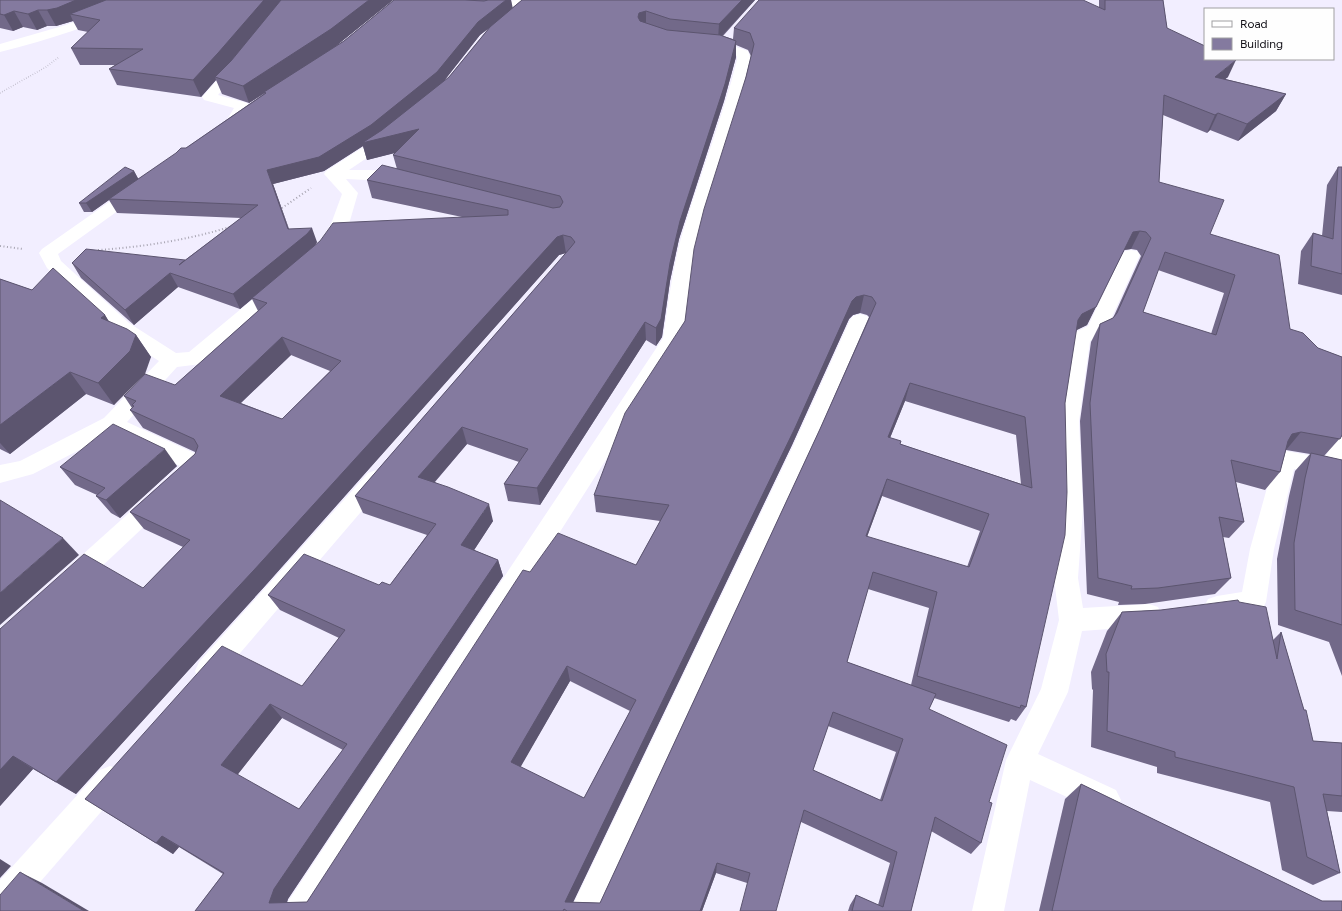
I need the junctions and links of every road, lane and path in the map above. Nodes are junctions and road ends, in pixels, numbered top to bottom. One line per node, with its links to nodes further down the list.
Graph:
1 (138, 0): 5 (street)
2 (533, 1): 3 (street); 4 (street)
3 (472, 8)
4 (508, 20)
5 (72, 28): 7 (street); 9 (path)
6 (691, 43): 39 (street)
7 (0, 48)
8 (250, 50): 11 (street)
9 (0, 93)
10 (257, 107): 11 (street)
11 (231, 126): 13 (street)
12 (399, 128): 14 (street)
13 (206, 142)
14 (332, 174): 16 (street); 17 (path); 22 (street)
15 (149, 182): 20 (street)
16 (418, 184)
17 (272, 213)
18 (230, 227): 20 (path)
19 (0, 246): 20 (path)
20 (48, 253): 25 (street)
21 (1131, 255): 33 (street)
22 (314, 259)
23 (290, 279): 25 (street)
24 (860, 320): 40 (street)
25 (172, 360): 26 (street)
26 (112, 424): 29 (street); 30 (street)
27 (1342, 445): 31 (street)
28 (389, 463): 34 (street)
29 (0, 474)
30 (58, 591)
31 (1199, 609)
32 (1168, 613): 33 (street)
33 (1072, 620): 35 (street)
34 (191, 690)
35 (1020, 760): 37 (street); 41 (street)
36 (127, 762): 38 (street)
37 (1128, 811)
38 (0, 904)
39 (300, 911)
40 (586, 911)
41 (988, 911)

